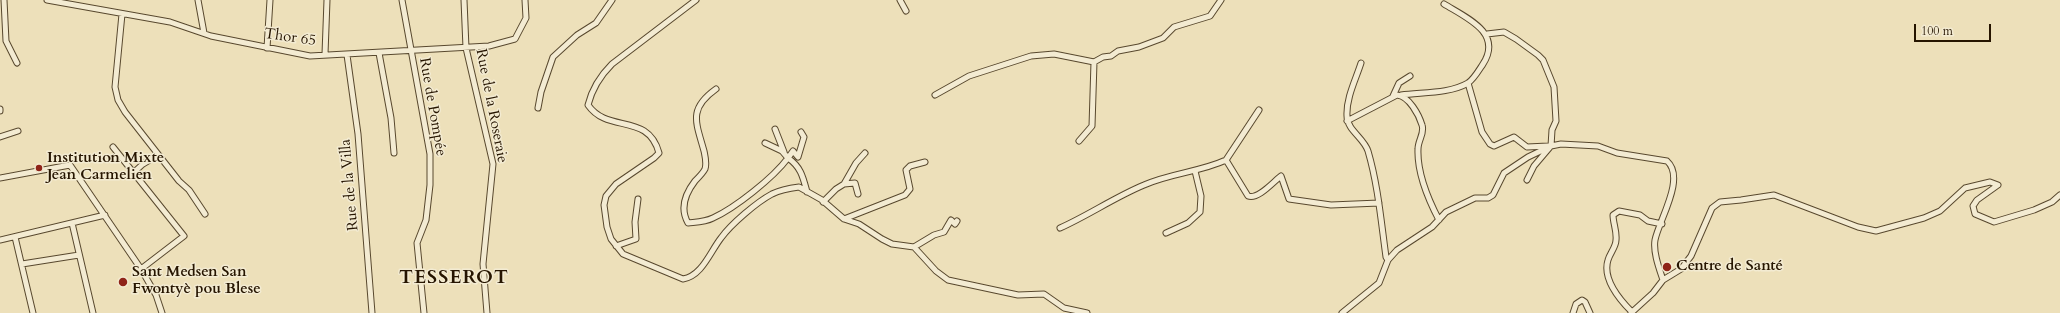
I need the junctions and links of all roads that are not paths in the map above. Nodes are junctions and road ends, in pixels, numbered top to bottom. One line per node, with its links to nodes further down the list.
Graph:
1 (4, 0): 24 (street)
2 (47, 0): 15 (street, Thor 65)
3 (198, 0): 16 (street)
4 (270, 0): 18 (street)
5 (328, 0): 22 (street)
6 (402, 0): 20 (street, Rue de Pompée)
7 (464, 0): 19 (street, Rue de la Roseraie)
8 (525, 0): 19 (street, Thor 65)
9 (612, 0): 33 (street)
10 (696, 0): 74 (street)
11 (900, 0): 14 (street)
12 (1221, 0): 25 (street)
13 (1444, 4): 17 (street)
14 (906, 11)
15 (122, 14): 16 (street, Thor 65); 46 (street)
16 (204, 33): 18 (street, Thor 65)
17 (1487, 34): 28 (street); 42 (street)
18 (267, 48): 22 (street, Thor 65)
19 (466, 48): 20 (street, Thor 65); 86 (street, Rue de la Roseraie)
20 (410, 52): 21 (street, Thor 65); 85 (street, Rue de Pompée)
21 (378, 53): 23 (street, Thor 65); 45 (street)
22 (325, 54): 23 (street, Thor 65)
23 (347, 55): 84 (street, Rue de la Villa)
24 (17, 62)
25 (1094, 62): 30 (street); 40 (street)
26 (1361, 63): 35 (street)
27 (1410, 76): 32 (street)
28 (1468, 83): 31 (street); 42 (street)
29 (716, 89): 47 (street)
30 (935, 95)
31 (1401, 95): 32 (street); 66 (street)
32 (1393, 96): 35 (street)
33 (538, 108)
34 (1259, 110): 49 (street)
35 (1347, 121): 62 (street)
36 (775, 129): 47 (street)
37 (18, 131): 39 (street)
38 (801, 132): 48 (street)
39 (0, 137)
40 (1079, 141)
41 (764, 143): 47 (street)
42 (1551, 146): 55 (street); 66 (street); 69 (street)
43 (113, 148): 53 (street)
44 (865, 153): 56 (street)
45 (394, 154)
46 (158, 155): 53 (street); 63 (street)
47 (786, 156): 48 (street); 51 (street)
48 (798, 158): 51 (street)
49 (1226, 160): 52 (street); 62 (street)
50 (926, 162): 65 (street)
51 (798, 166): 57 (street)
52 (1195, 171): 70 (street); 71 (street)
53 (133, 173): 79 (street)
54 (0, 178): 64 (street)
55 (1527, 180)
56 (844, 184): 58 (street); 61 (street)
57 (807, 192): 61 (street); 74 (street)
58 (858, 194)
59 (2060, 195): 80 (street)
60 (638, 199): 74 (street)
61 (823, 202): 65 (street)
62 (1379, 203): 77 (street)
63 (205, 214)
64 (105, 215): 68 (street); 79 (street)
65 (844, 219): 75 (street)
66 (1439, 220): 77 (street)
67 (957, 221): 75 (street)
68 (72, 223): 72 (street); 76 (street)
69 (1662, 224): 80 (street); 91 (street)
70 (1060, 228)
71 (1166, 233)
72 (15, 237): 73 (street); 78 (street)
73 (0, 240)
74 (616, 246)
75 (914, 247): 87 (street)
76 (79, 255): 78 (street); 82 (street)
77 (1388, 260): 88 (street)
78 (22, 264): 81 (street)
79 (141, 269): 83 (street)
80 (1663, 280): 91 (street)
81 (33, 313)
82 (93, 313)
83 (162, 313)
84 (372, 313)
85 (424, 313)
86 (487, 313)
87 (1087, 313)
88 (1342, 313)
89 (1572, 313): 90 (street)
90 (1590, 313)
91 (1631, 313)

